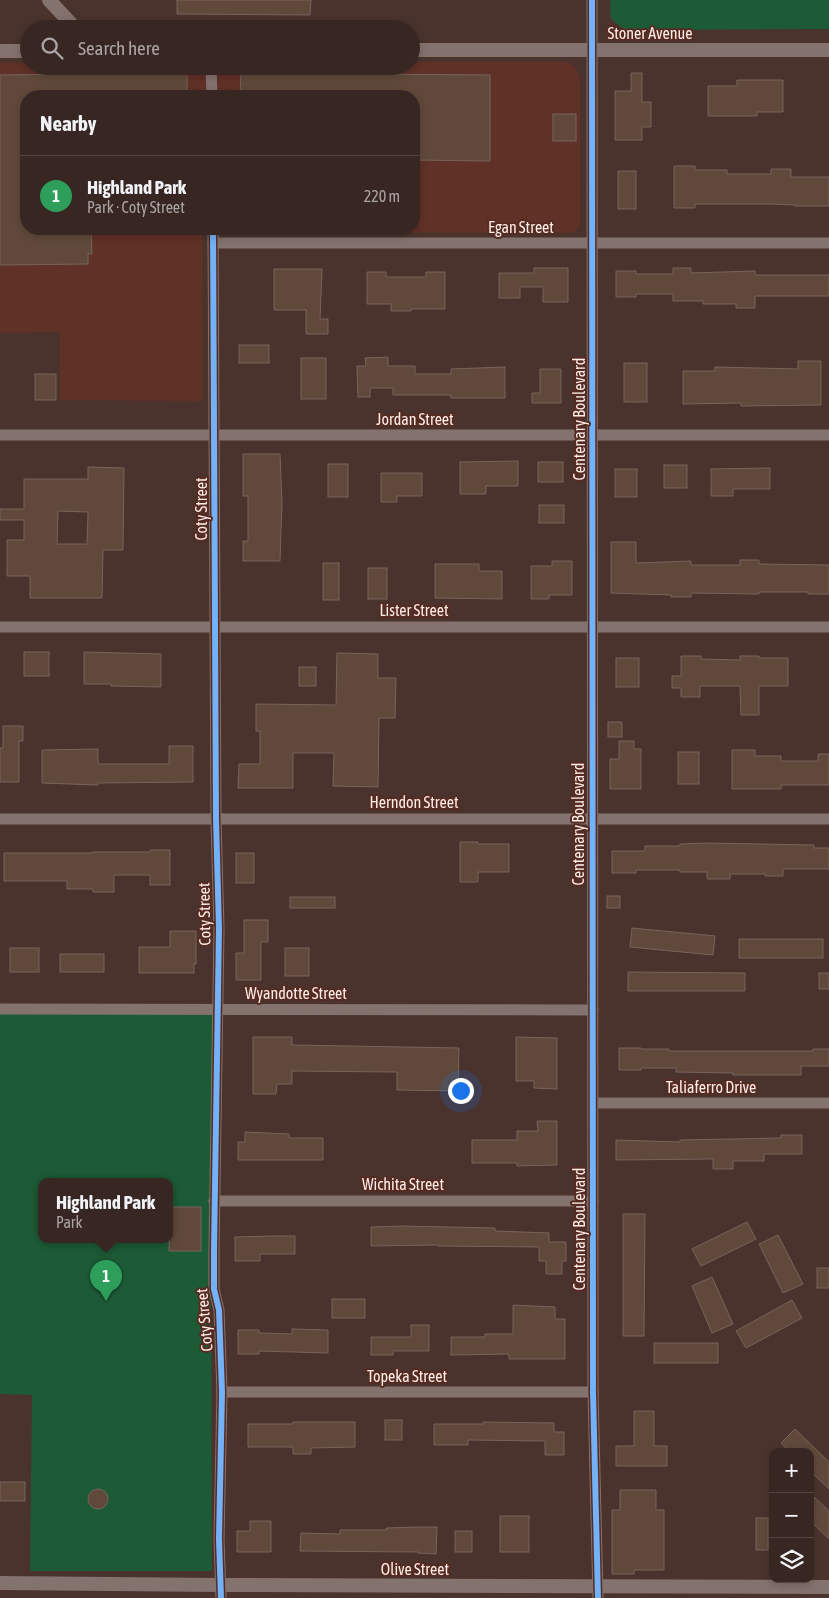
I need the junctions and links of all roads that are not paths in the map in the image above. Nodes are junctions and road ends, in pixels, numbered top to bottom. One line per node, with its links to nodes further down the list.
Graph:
1 (49, 0): 3 (street)
2 (592, 0): 5 (street, Centenary Boulevard)
3 (68, 20)
4 (420, 50): 5 (street, Stoner Avenue)
5 (592, 50): 6 (street, Stoner Avenue); 14 (street, Centenary Boulevard)
6 (829, 50)
7 (0, 51): 8 (street)
8 (20, 51)
9 (212, 75): 10 (street)
10 (212, 90)
11 (213, 235): 12 (street, Coty Street)
12 (213, 243): 14 (street, Egan Street); 16 (street, Coty Street)
13 (829, 243): 14 (street, Egan Street)
14 (593, 244): 17 (street, Centenary Boulevard)
15 (0, 435): 16 (street, Jordan Street)
16 (214, 435): 17 (street, Jordan Street); 19 (street, Coty Street)
17 (593, 435): 18 (street, Jordan Street); 20 (street, Centenary Boulevard)
18 (829, 435)
19 (215, 626): 20 (street, Lister Street); 21 (street, Lister Street); 25 (street, Coty Street)
20 (593, 626): 22 (street, Lister Street); 23 (street, Centenary Boulevard)
21 (0, 627)
22 (829, 627)
23 (592, 818): 25 (street, Herndon Street); 26 (street, Herndon Street); 29 (street, Centenary Boulevard)
24 (0, 819): 25 (street, Herndon Street)
25 (216, 819): 28 (street, Coty Street)
26 (829, 819)
27 (0, 1009): 28 (street, Wyandotte Street)
28 (217, 1010): 29 (street, Wyandotte Street); 33 (street, Coty Street)
29 (593, 1010): 30 (street, Centenary Boulevard)
30 (593, 1103): 31 (street, Taliaferro Drive); 32 (street, Centenary Boulevard)
31 (829, 1103)
32 (593, 1201): 33 (street, Wichita Street); 35 (street, Centenary Boulevard)
33 (214, 1202): 34 (street, Coty Street)
34 (222, 1392): 35 (street, Topeka Street); 38 (street, Coty Street)
35 (593, 1392): 39 (street, Centenary Boulevard)
36 (0, 1583): 38 (street, Olive Street)
37 (829, 1587): 39 (street, Olive Street)
38 (220, 1592): 39 (street, Olive Street)
39 (597, 1592)

